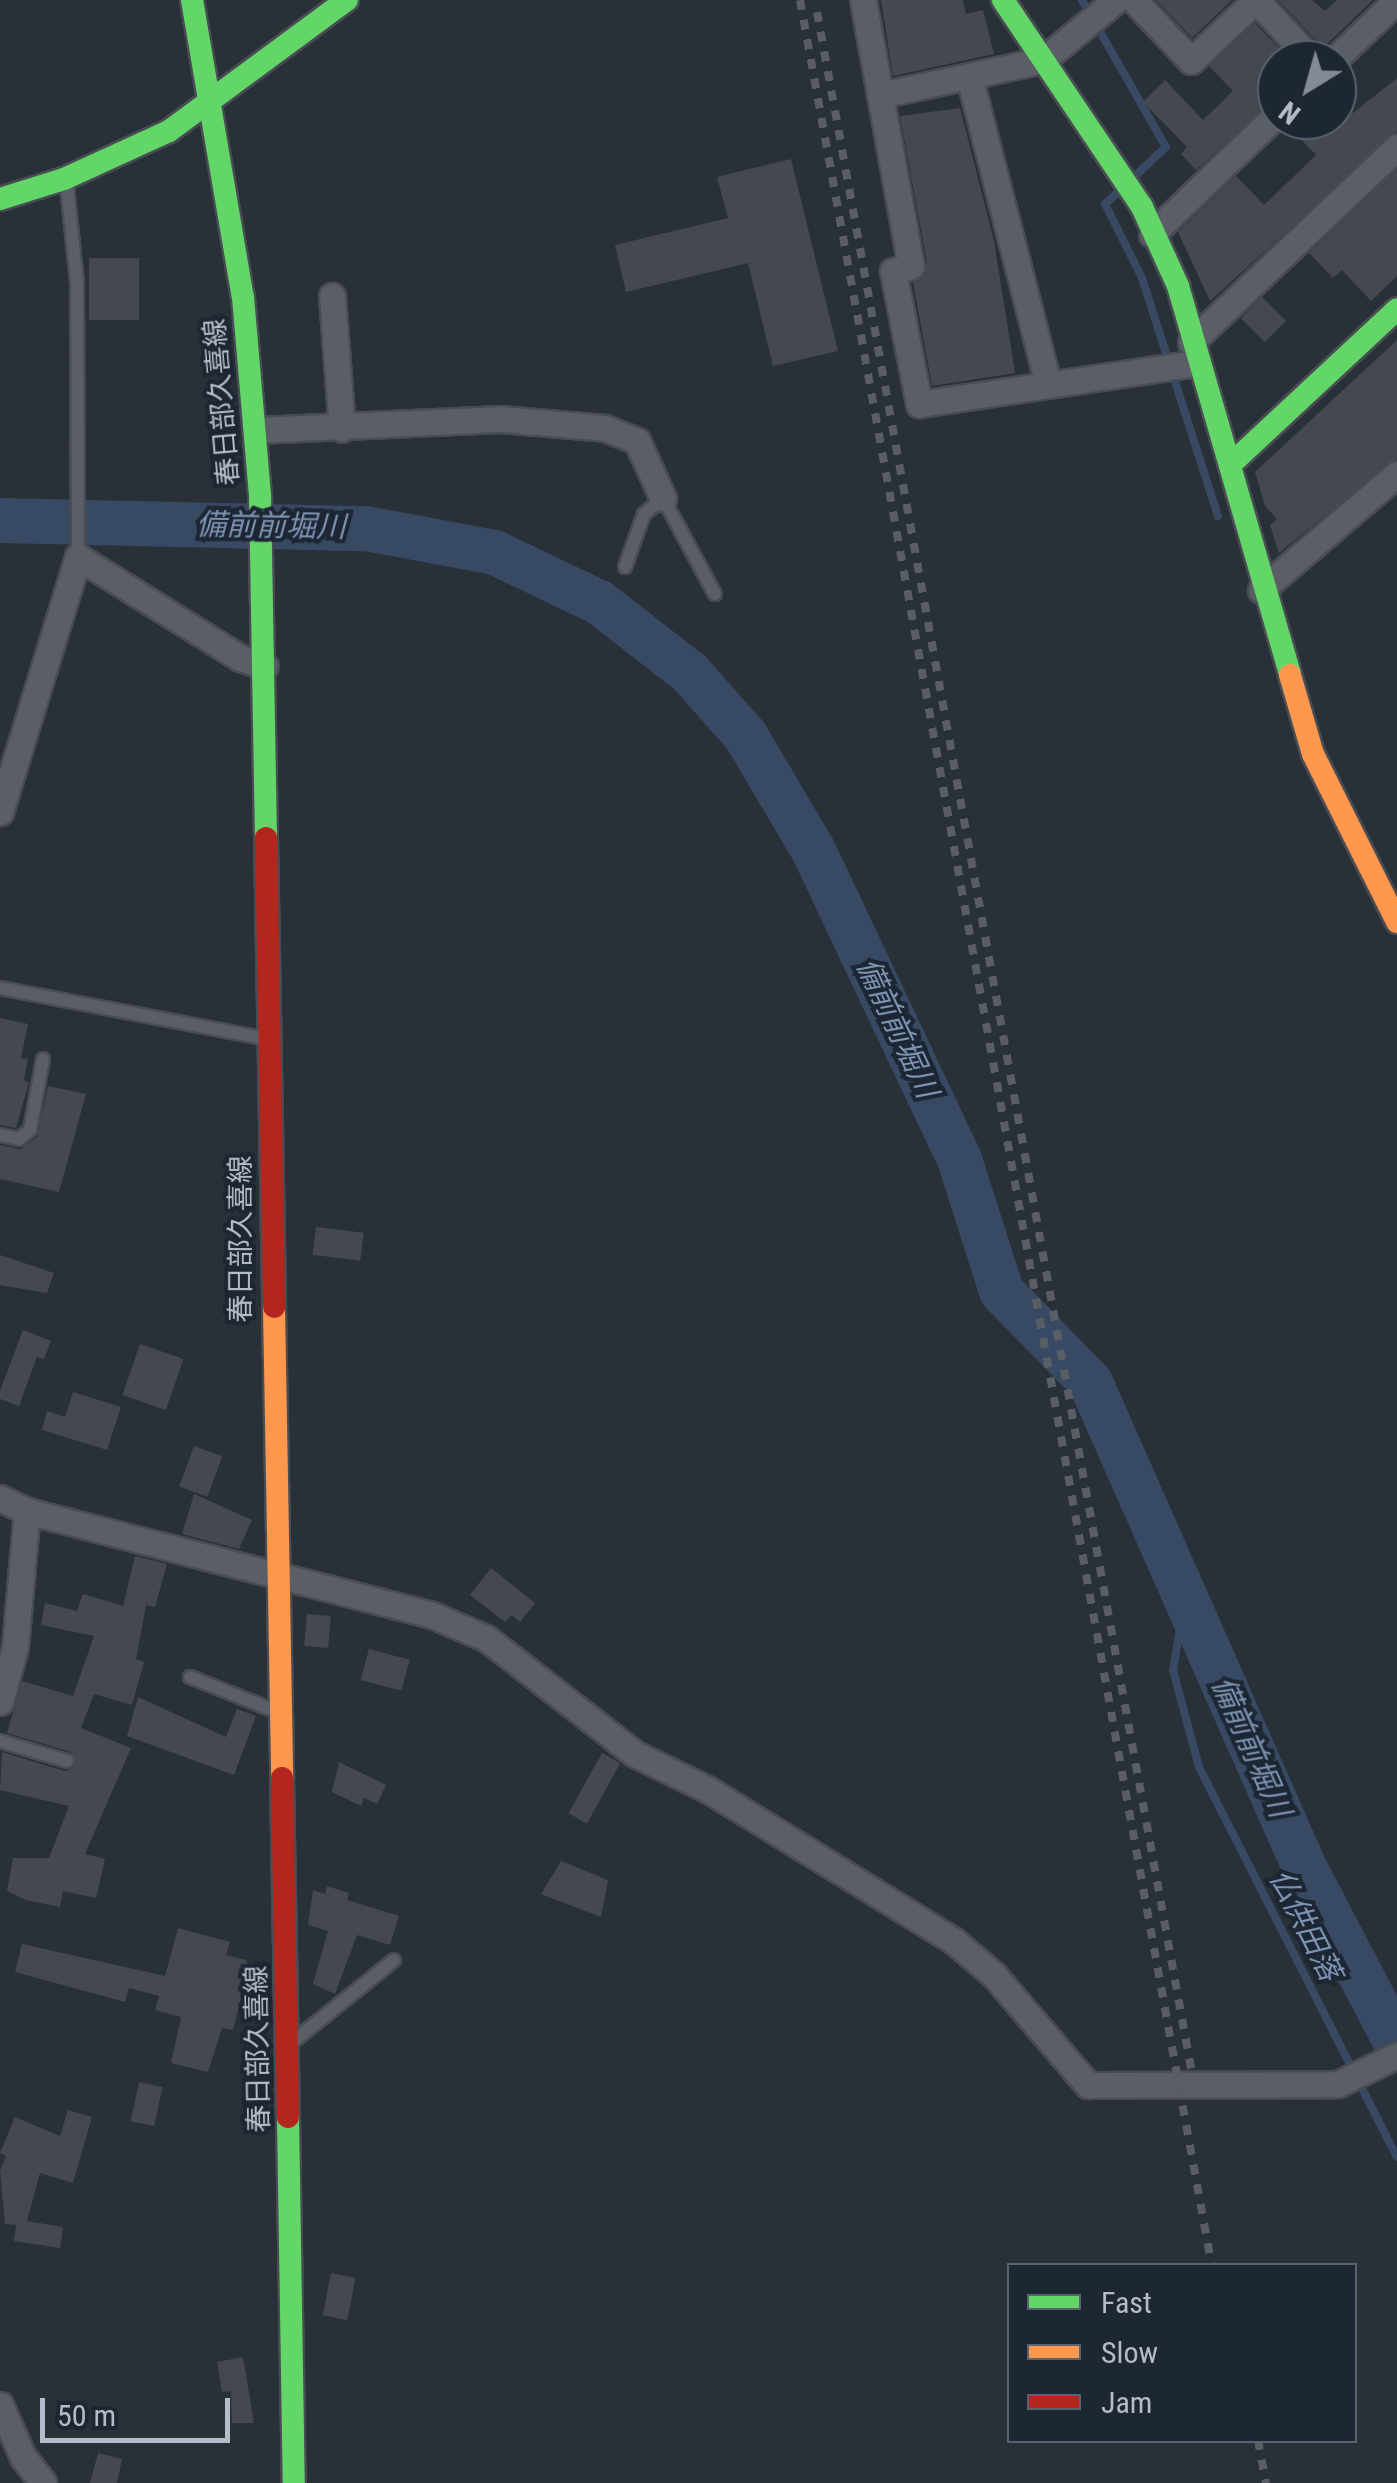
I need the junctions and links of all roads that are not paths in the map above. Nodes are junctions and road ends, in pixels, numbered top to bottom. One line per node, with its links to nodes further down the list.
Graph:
1 (192, 0): 13 (main road, 春日部久喜線)
2 (348, 0): 13 (main road)
3 (862, 0): 12 (street)
4 (1003, 0): 10 (main road)
5 (1116, 0): 10 (street)
6 (1134, 0): 8 (street)
7 (1397, 0): 9 (street)
8 (1293, 40)
9 (1355, 40)
10 (1043, 60): 11 (street); 18 (main road)
11 (970, 76): 12 (street); 22 (street)
12 (880, 95): 22 (street)
13 (209, 104): 16 (main road); 24 (main road, 春日部久喜線)
14 (1257, 133): 18 (street)
15 (1397, 147): 21 (street)
16 (64, 179): 17 (main road); 28 (lane)
17 (0, 199)
18 (1152, 234): 21 (main road)
19 (332, 296): 23 (street)
20 (1397, 309): 25 (main road)
21 (1194, 352): 22 (street); 25 (main road)
22 (1048, 384)
23 (342, 429): 24 (street); 27 (street)
24 (257, 430): 32 (main road, 春日部久喜線)
25 (1231, 464): 30 (main road)
26 (1397, 474): 30 (street)
27 (664, 498): 29 (lane); 31 (lane)
28 (77, 552): 32 (street); 33 (street)
29 (625, 567)
30 (1262, 590): 34 (main road)
31 (715, 594)
32 (265, 666): 36 (main road, 春日部久喜線)
33 (0, 812)
34 (1397, 922)
35 (0, 988): 36 (lane)
36 (270, 1039): 41 (main road, 春日部久喜線)
37 (43, 1059): 38 (lane)
38 (0, 1135)
39 (0, 1498): 40 (street)
40 (27, 1510): 41 (street); 43 (street)
41 (277, 1576): 44 (main road, 春日部久喜線); 49 (street)
42 (190, 1676): 44 (lane)
43 (0, 1702)
44 (281, 1713): 48 (main road, 春日部久喜線)
45 (0, 1740): 46 (lane)
46 (67, 1762)
47 (394, 1960): 48 (lane)
48 (289, 2046): 52 (main road, 春日部久喜線)
49 (1372, 2067)
50 (0, 2406): 51 (street)
51 (44, 2483)
52 (294, 2483)

